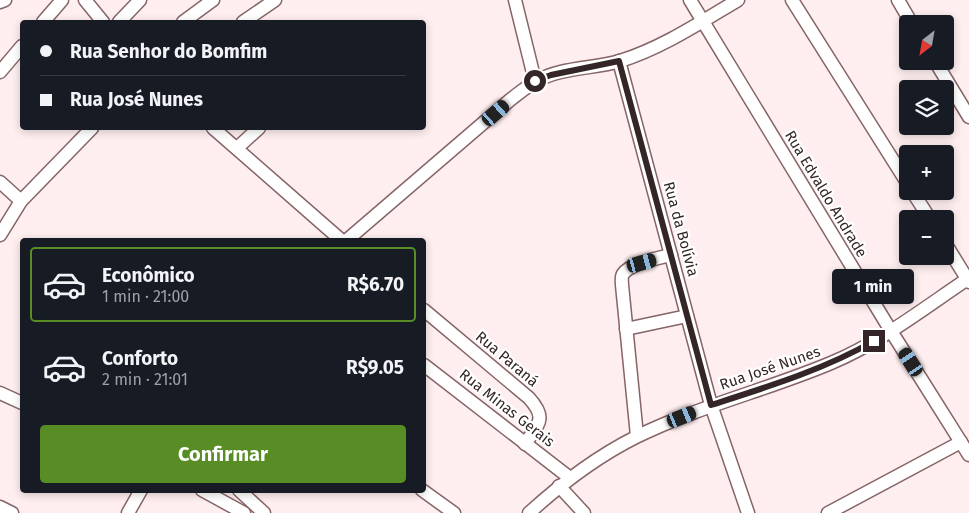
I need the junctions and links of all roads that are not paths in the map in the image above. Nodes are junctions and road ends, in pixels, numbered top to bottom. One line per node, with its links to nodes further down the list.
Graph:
1 (5, 0): 12 (street)
2 (62, 0): 13 (street)
3 (85, 0): 16 (street)
4 (140, 0): 17 (street)
5 (213, 0): 18 (street)
6 (275, 0): 19 (street)
7 (515, 0): 25 (street)
8 (690, 0): 20 (street, Rua Edvaldo Andrade)
9 (738, 0): 20 (street)
10 (792, 0): 31 (street)
11 (898, 0): 14 (street)
12 (0, 2)
13 (52, 5): 15 (street)
14 (907, 15)
15 (44, 20)
16 (100, 20)
17 (121, 20)
18 (186, 20)
19 (246, 20)
20 (702, 21): 22 (street); 43 (street, Rua Edvaldo Andrade)
21 (20, 48): 24 (street)
22 (619, 61): 25 (street); 37 (street, Rua da Bolívia)
23 (940, 70): 26 (street)
24 (0, 72)
25 (535, 81): 36 (street)
26 (969, 117)
27 (90, 130): 33 (street)
28 (215, 130): 30 (street)
29 (257, 130): 30 (street)
30 (237, 148): 35 (street)
31 (899, 170)
32 (0, 182): 33 (street)
33 (21, 201): 34 (street)
34 (0, 234)
35 (338, 238)
36 (349, 238)
37 (671, 254): 41 (street, Rua da Bolívia); 42 (street)
38 (954, 257): 39 (street)
39 (969, 280): 43 (street, Rua José Nunes)
40 (426, 312): 50 (street, Rua Paraná)
41 (687, 316): 42 (street); 47 (street, Rua da Bolívia)
42 (626, 329): 48 (street)
43 (891, 331): 47 (street, Rua José Nunes); 49 (street, Rua Edvaldo Andrade)
44 (426, 366): 50 (street, Rua Minas Gerais)
45 (0, 393): 46 (street)
46 (20, 402)
47 (711, 405): 48 (street, Rua José Nunes); 66 (street, Rua da Bolívia)
48 (637, 436): 52 (street, Rua José Nunes)
49 (961, 442): 51 (street, Rua Edvaldo Andrade); 67 (street)
50 (525, 444): 52 (street, Rua Minas Gerais)
51 (969, 455)
52 (570, 478): 53 (street, Rua José Nunes)
53 (559, 486): 64 (street, Rua José Nunes); 65 (street)
54 (139, 493): 60 (street)
55 (207, 493): 61 (street)
56 (242, 493): 62 (street)
57 (426, 493): 63 (street)
58 (0, 507): 59 (street)
59 (12, 513)
60 (128, 513)
61 (244, 513)
62 (264, 513)
63 (454, 513)
64 (529, 513)
65 (584, 513)
66 (748, 513)
67 (828, 513)

